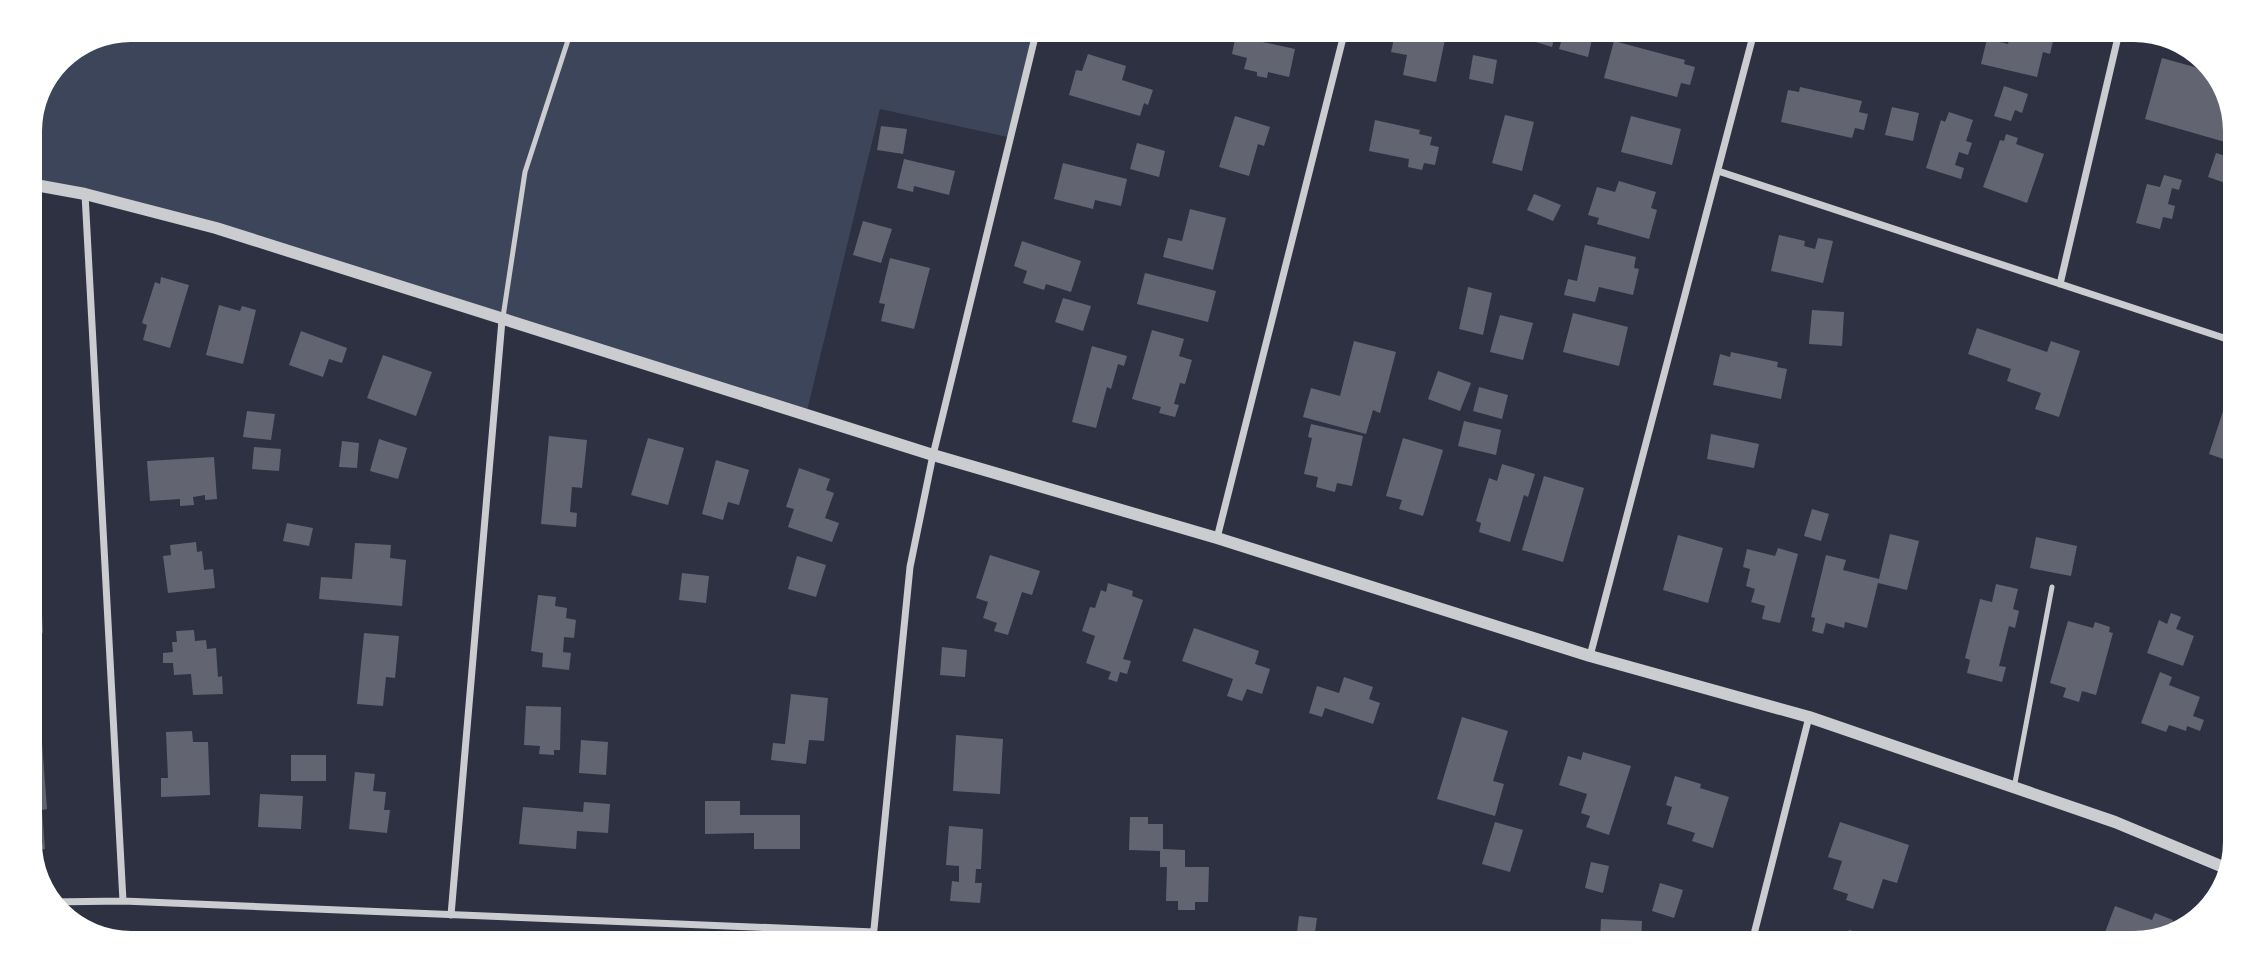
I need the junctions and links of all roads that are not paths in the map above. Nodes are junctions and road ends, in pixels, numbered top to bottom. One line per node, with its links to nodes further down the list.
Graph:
1 (567, 42): 10 (lane)
2 (1034, 42): 12 (street)
3 (1342, 42): 13 (street)
4 (1751, 42): 6 (street)
5 (2117, 42): 9 (street)
6 (1718, 170): 9 (street); 15 (street)
7 (42, 186): 8 (street)
8 (85, 194): 10 (street); 19 (street)
9 (2060, 284): 11 (street)
10 (502, 320): 12 (street); 21 (street)
11 (2223, 338)
12 (933, 455): 13 (street); 23 (street)
13 (1217, 538): 15 (street)
14 (2052, 587): 17 (lane)
15 (1590, 656): 16 (street)
16 (1809, 717): 17 (street); 24 (street)
17 (2014, 788): 18 (street)
18 (2219, 865)
19 (123, 901): 20 (street); 21 (street)
20 (65, 902)
21 (451, 915): 22 (street)
22 (789, 931)
23 (874, 931)
24 (1755, 931)

